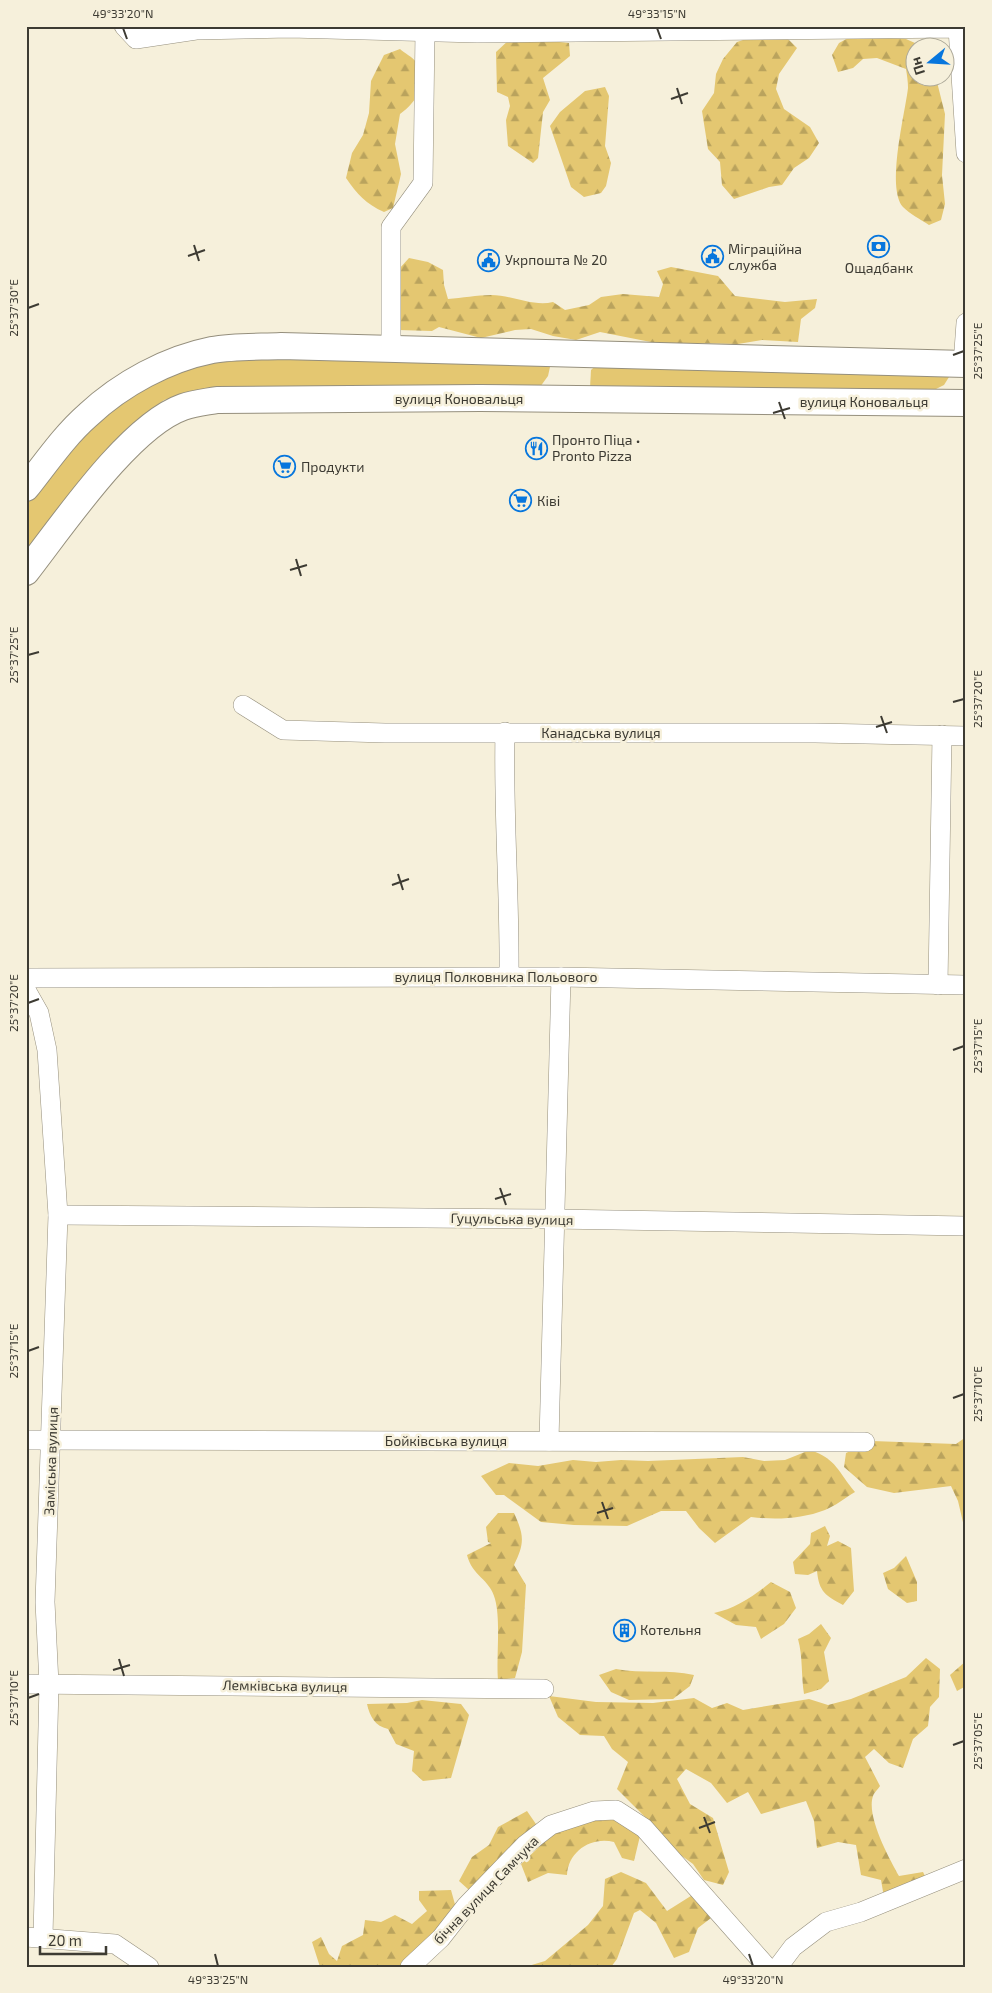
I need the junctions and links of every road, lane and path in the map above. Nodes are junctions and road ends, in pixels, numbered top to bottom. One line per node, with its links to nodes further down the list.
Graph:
1 (124, 26): 2 (street)
2 (425, 31): 3 (street); 5 (street)
3 (966, 153)
4 (966, 323): 6 (street)
5 (390, 349): 6 (main road); 8 (main road)
6 (964, 364): 7 (main road)
7 (962, 403): 9 (main road, вулиця Коновальця)
8 (26, 488)
9 (26, 572)
10 (243, 705): 11 (street, Канадська вулиця)
11 (504, 732): 12 (street, Канадська вулиця); 14 (street)
12 (942, 735): 13 (street, Канадська вулиця); 17 (street)
13 (966, 736)
14 (509, 977): 15 (street, вулиця Полковника Польового); 16 (street, вулиця Полковника Польового)
15 (561, 977): 17 (street, вулиця Полковника Польового); 21 (street)
16 (26, 978)
17 (938, 985): 18 (street, вулиця Полковника Польового)
18 (966, 985)
19 (26, 990): 20 (street, Заміська вулиця)
20 (58, 1215): 21 (street, Гуцульська вулиця); 23 (street, Заміська вулиця)
21 (554, 1219): 22 (street, Гуцульська вулиця); 25 (street)
22 (966, 1226)
23 (52, 1439): 24 (street, Бойківська вулиця); 25 (street, Бойківська вулиця); 28 (street, Заміська вулиця)
24 (26, 1440)
25 (549, 1441): 26 (street, Бойківська вулиця)
26 (865, 1442)
27 (26, 1684): 28 (street, Лемківська вулиця)
28 (50, 1684): 29 (street, Лемківська вулиця); 31 (street, Заміська вулиця)
29 (544, 1689)
30 (966, 1869): 35 (street)
31 (35, 1937): 32 (street)
32 (149, 1967)
33 (410, 1967): 34 (street, бічна вулиця Самчука)
34 (767, 1967)
35 (778, 1967)

